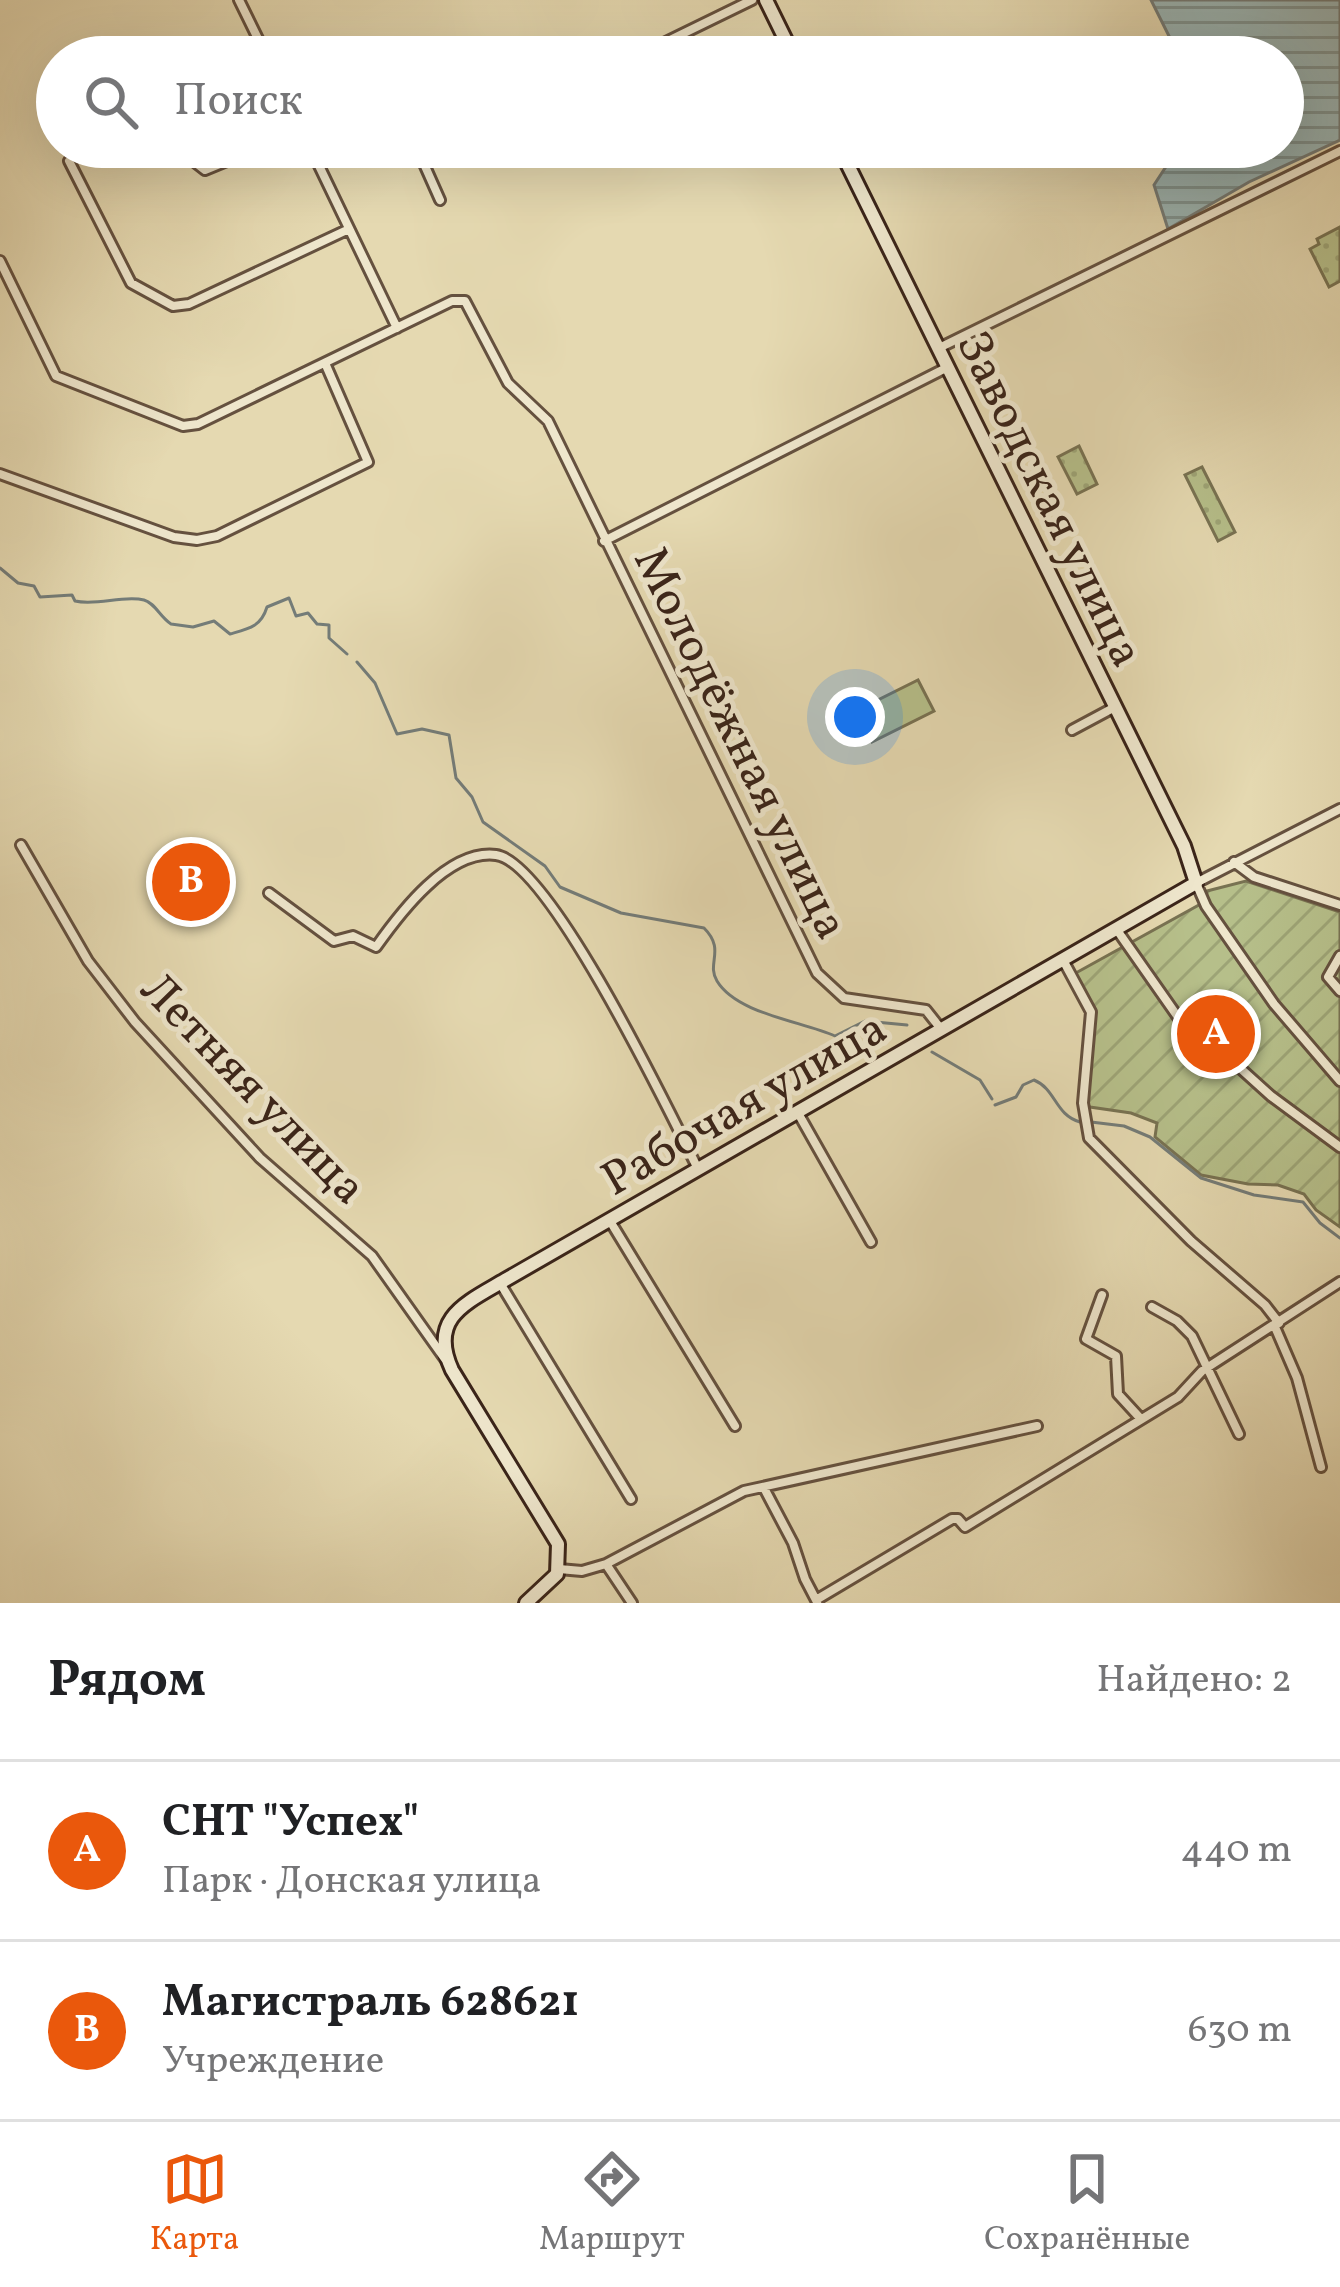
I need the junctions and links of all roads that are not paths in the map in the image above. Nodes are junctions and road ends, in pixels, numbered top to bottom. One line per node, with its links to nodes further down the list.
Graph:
1 (239, 0): 4 (street)
2 (752, 0): 5 (street)
3 (766, 0): 6 (street)
4 (257, 36)
5 (678, 36)
6 (784, 36)
7 (1340, 151): 16 (street)
8 (73, 168): 13 (street)
9 (320, 168): 13 (street)
10 (426, 168): 12 (street)
11 (848, 168): 16 (street, Заводская улица)
12 (440, 200)
13 (349, 229): 15 (street)
14 (0, 261): 17 (street)
15 (397, 328): 17 (street); 20 (street, Молодёжная улица)
16 (937, 349): 18 (street, Заводская улица)
17 (325, 363): 19 (street)
18 (946, 368): 20 (street); 21 (street, Заводская улица)
19 (0, 474)
20 (604, 541): 33 (street, Молодёжная улица)
21 (1114, 707): 22 (street); 26 (street, Заводская улица)
22 (1072, 730)
23 (1340, 809): 25 (street, Рабочая улица)
24 (20, 844): 46 (street, Летняя улица)
25 (1234, 862): 26 (street, Рабочая улица); 28 (street)
26 (1196, 883): 29 (street, Рабочая улица); 34 (street)
27 (268, 893): 37 (street)
28 (1340, 905)
29 (1117, 929): 31 (street, Рабочая улица); 36 (street)
30 (1340, 956): 32 (street)
31 (1063, 960): 33 (street, Рабочая улица); 44 (street)
32 (1340, 991)
33 (941, 1029): 35 (street, Рабочая улица)
34 (1340, 1081)
35 (797, 1112): 37 (street, Рабочая улица); 39 (street)
36 (1340, 1147)
37 (698, 1169): 38 (street, Рабочая улица)
38 (609, 1220): 41 (street, Рабочая улица); 48 (street)
39 (871, 1242)
40 (1340, 1282): 44 (street)
41 (500, 1283): 46 (street, Рабочая улица); 53 (street)
42 (1102, 1295): 47 (street)
43 (1152, 1307): 45 (street)
44 (1277, 1324): 45 (street); 51 (street)
45 (1207, 1367): 47 (street); 50 (street)
46 (452, 1370): 55 (street)
47 (1141, 1418): 56 (street)
48 (734, 1426)
49 (1037, 1426): 52 (street)
50 (1240, 1434)
51 (1321, 1467)
52 (764, 1488): 54 (street); 56 (street)
53 (631, 1498)
54 (606, 1564): 55 (street); 58 (street)
55 (559, 1569): 57 (street)
56 (817, 1602)
57 (526, 1603)
58 (632, 1603)

